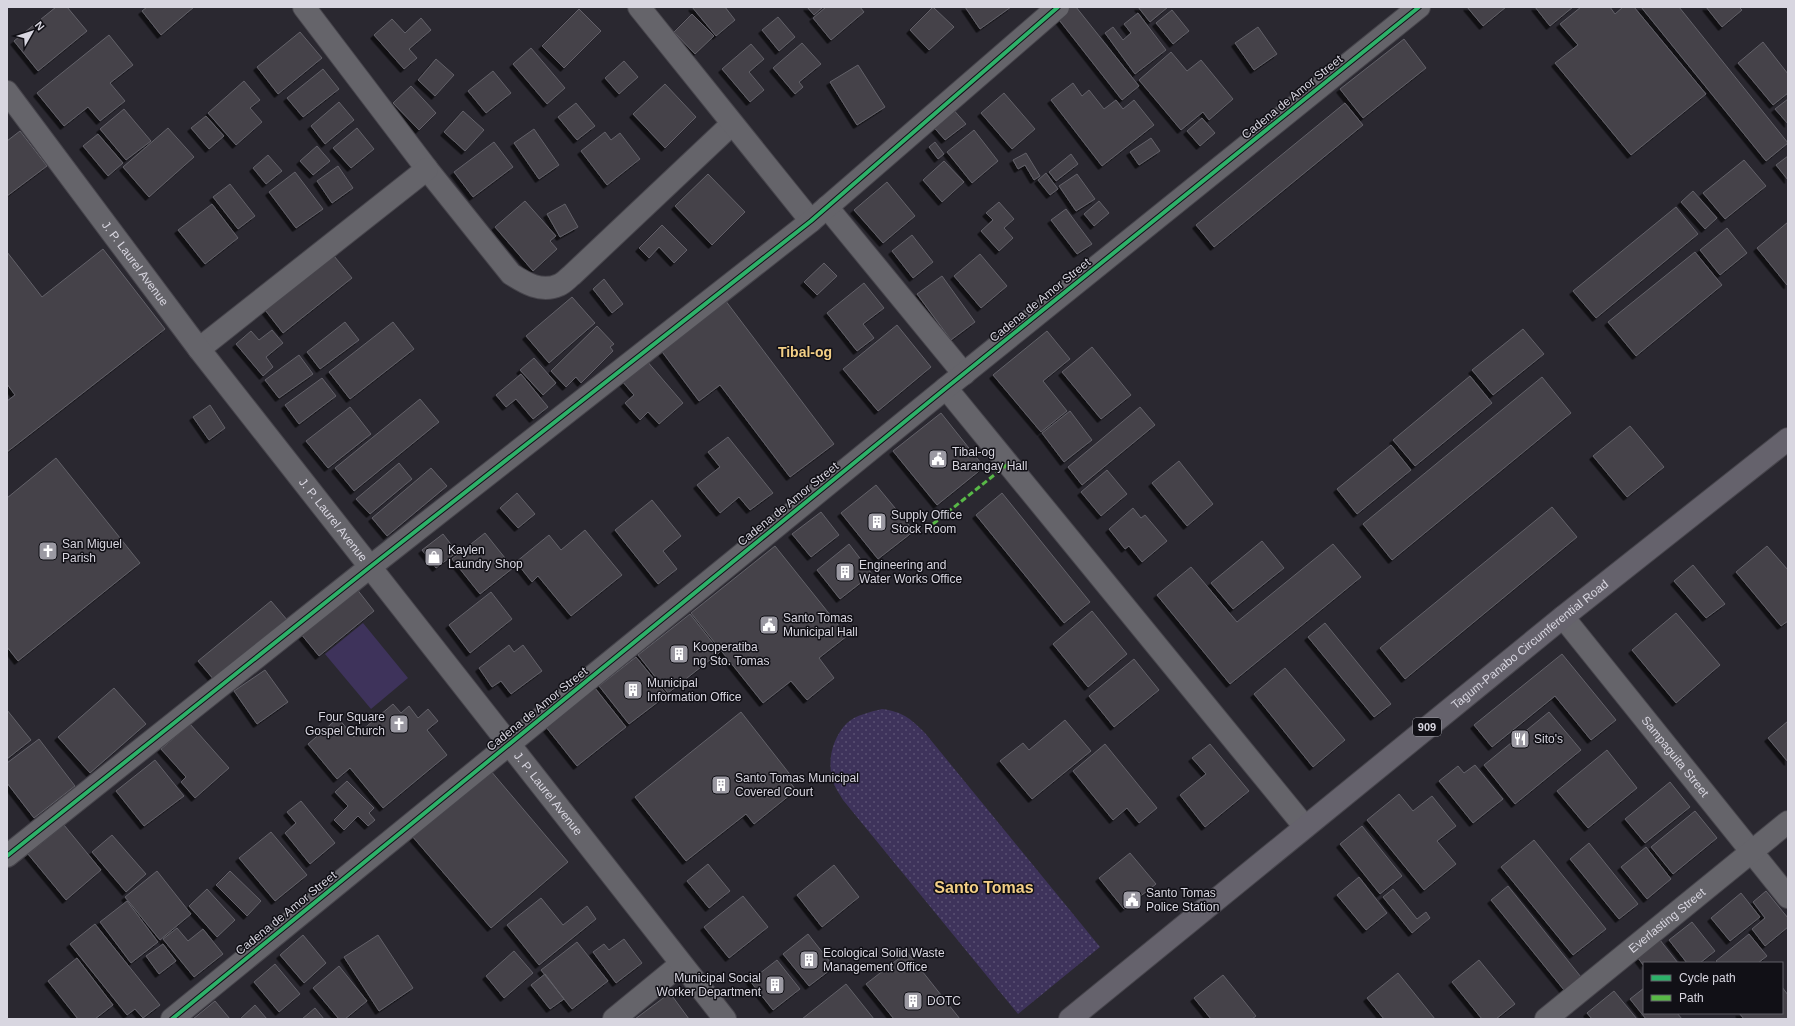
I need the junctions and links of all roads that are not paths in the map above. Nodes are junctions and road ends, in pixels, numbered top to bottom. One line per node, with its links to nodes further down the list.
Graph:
1 (304, 7): 7 (street)
2 (639, 7): 6 (street)
3 (1058, 7): 8 (street)
4 (1419, 7): 11 (street, Cadena de Amor Street)
5 (7, 92): 10 (street, J. P. Laurel Avenue)
6 (732, 124): 7 (street); 9 (street)
7 (427, 169): 10 (street)
8 (827, 207): 9 (street); 11 (street)
9 (811, 221): 14 (street)
10 (199, 349): 14 (street, J. P. Laurel Avenue)
11 (964, 374): 12 (street, Cadena de Amor Street)
12 (946, 388): 16 (street, Cadena de Amor Street); 18 (street)
13 (1788, 439): 15 (main road, Tagum-Panabo Circumferential Road / 909)
14 (370, 567): 16 (street, J. P. Laurel Avenue); 20 (street)
15 (1563, 617): 18 (main road, Tagum-Panabo Circumferential Road / 909); 19 (street, Sampaguita Street)
16 (509, 744): 22 (street, J. P. Laurel Avenue); 24 (street, Cadena de Amor Street)
17 (1788, 822): 19 (street, Everlasting Street)
18 (1305, 827): 23 (main road, Tagum-Panabo Circumferential Road / 909)
19 (1751, 851): 21 (street, Sampaguita Street); 27 (street, Everlasting Street)
20 (7, 856)
21 (1788, 897)
22 (682, 964): 25 (street); 26 (street, J. P. Laurel Avenue)
23 (1081, 1016)
24 (172, 1019)
25 (614, 1019)
26 (725, 1019)
27 (1546, 1019)

